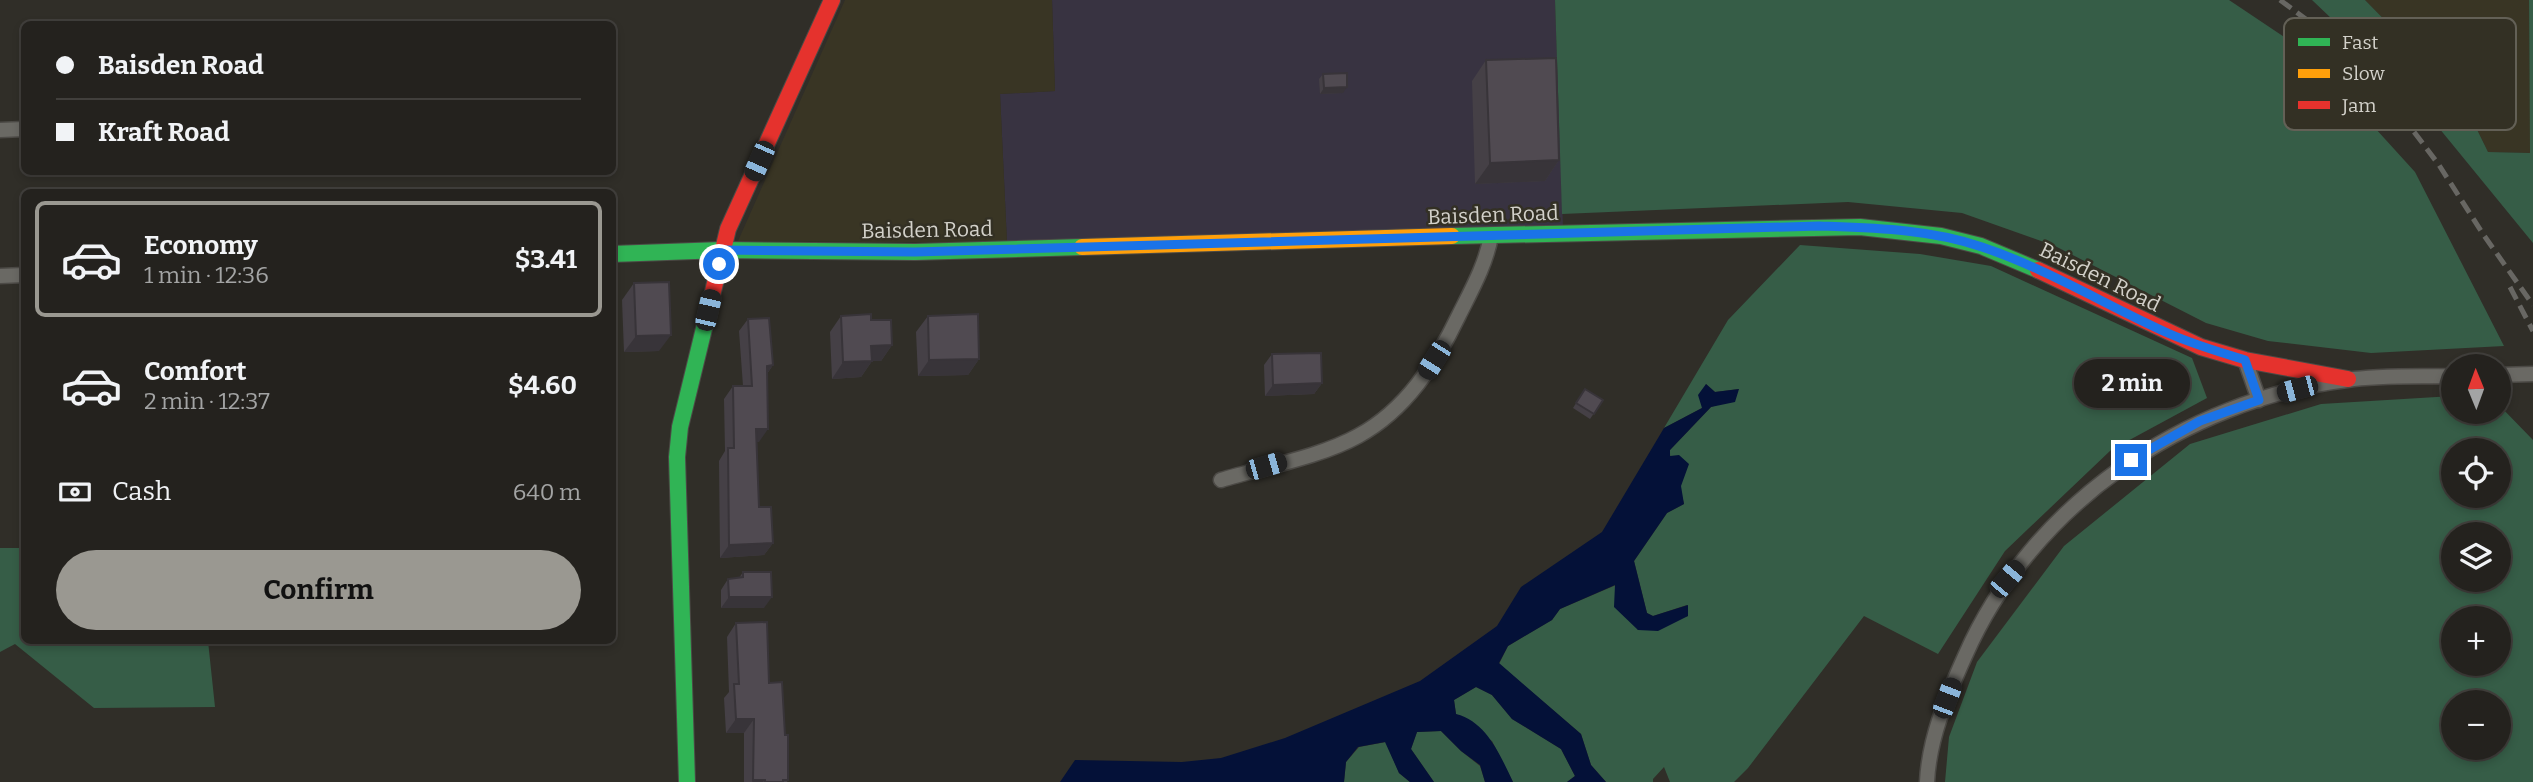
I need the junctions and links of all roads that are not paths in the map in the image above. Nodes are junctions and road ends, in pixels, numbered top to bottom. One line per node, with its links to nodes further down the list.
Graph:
1 (832, 0): 5 (street)
2 (21, 129): 3 (street)
3 (0, 130)
4 (1491, 236): 5 (street, Baisden Road); 9 (street, Baisden Road); 15 (street)
5 (722, 250): 6 (street, Baisden Road); 16 (street)
6 (616, 254)
7 (21, 275): 8 (street)
8 (0, 276)
9 (2245, 360): 13 (street, Baisden Road); 14 (street)
10 (2533, 374): 11 (street)
11 (2511, 375)
12 (2441, 376): 13 (street)
13 (2348, 379): 14 (street)
14 (2259, 400): 17 (street)
15 (1221, 480)
16 (687, 782)
17 (1927, 782)

